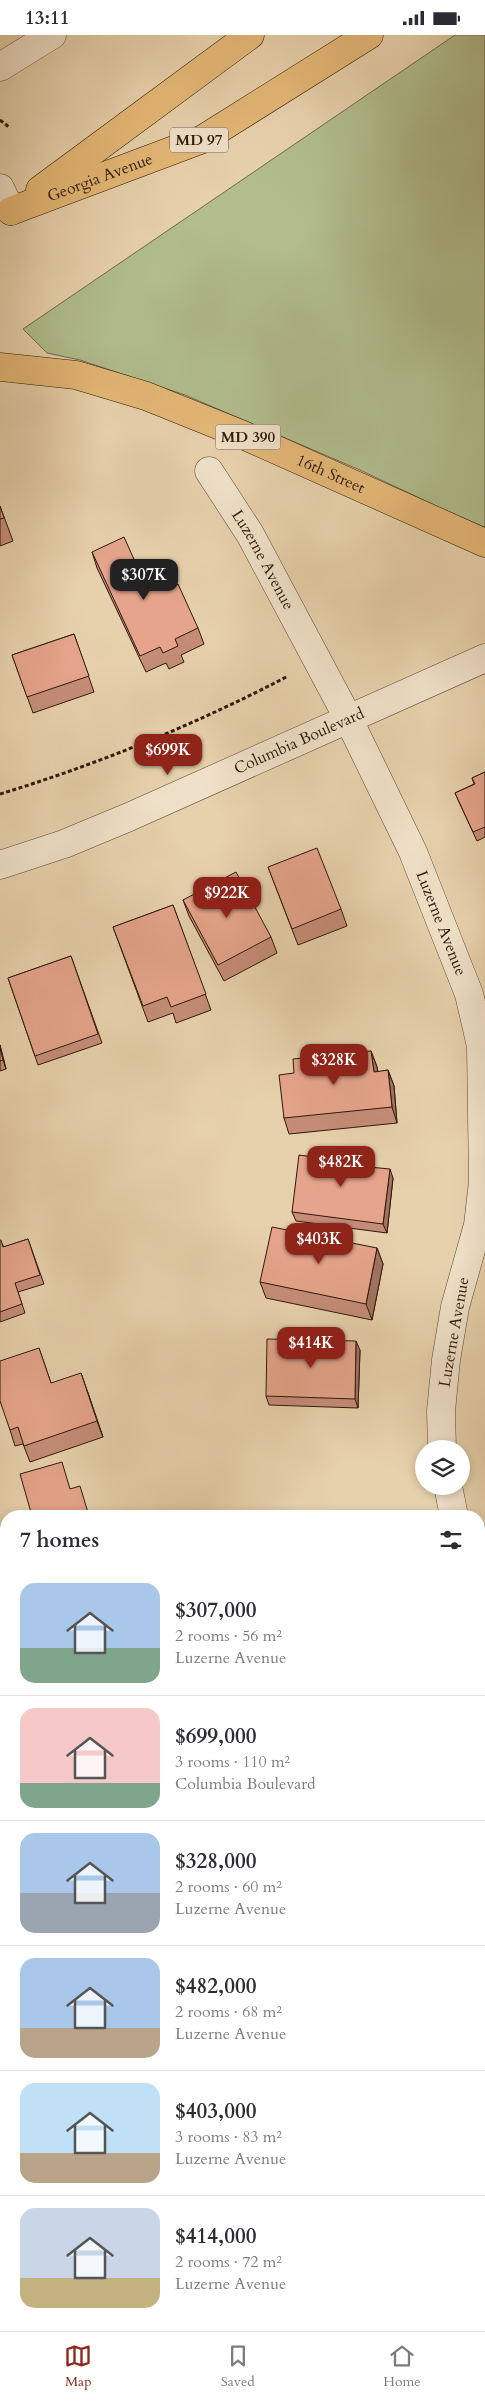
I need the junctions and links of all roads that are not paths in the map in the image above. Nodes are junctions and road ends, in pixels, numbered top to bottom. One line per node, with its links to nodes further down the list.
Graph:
1 (52, 35): 4 (street)
2 (250, 35): 5 (main road, Georgia Avenue / MD 97)
3 (369, 35): 5 (main road, Georgia Avenue / MD 97)
4 (0, 67)
5 (4, 206)
6 (0, 367): 8 (main road, 16th Street / MD 390)
7 (209, 471): 10 (street, Luzerne Avenue)
8 (485, 543)
9 (485, 658): 10 (street, Columbia Boulevard)
10 (348, 718): 11 (street, Columbia Boulevard); 12 (street, Luzerne Avenue)
11 (0, 865)
12 (477, 1004): 13 (street, Luzerne Avenue)
13 (482, 1222): 14 (street, Luzerne Avenue)
14 (442, 1440)
15 (450, 1495): 16 (street)
16 (453, 1510)

